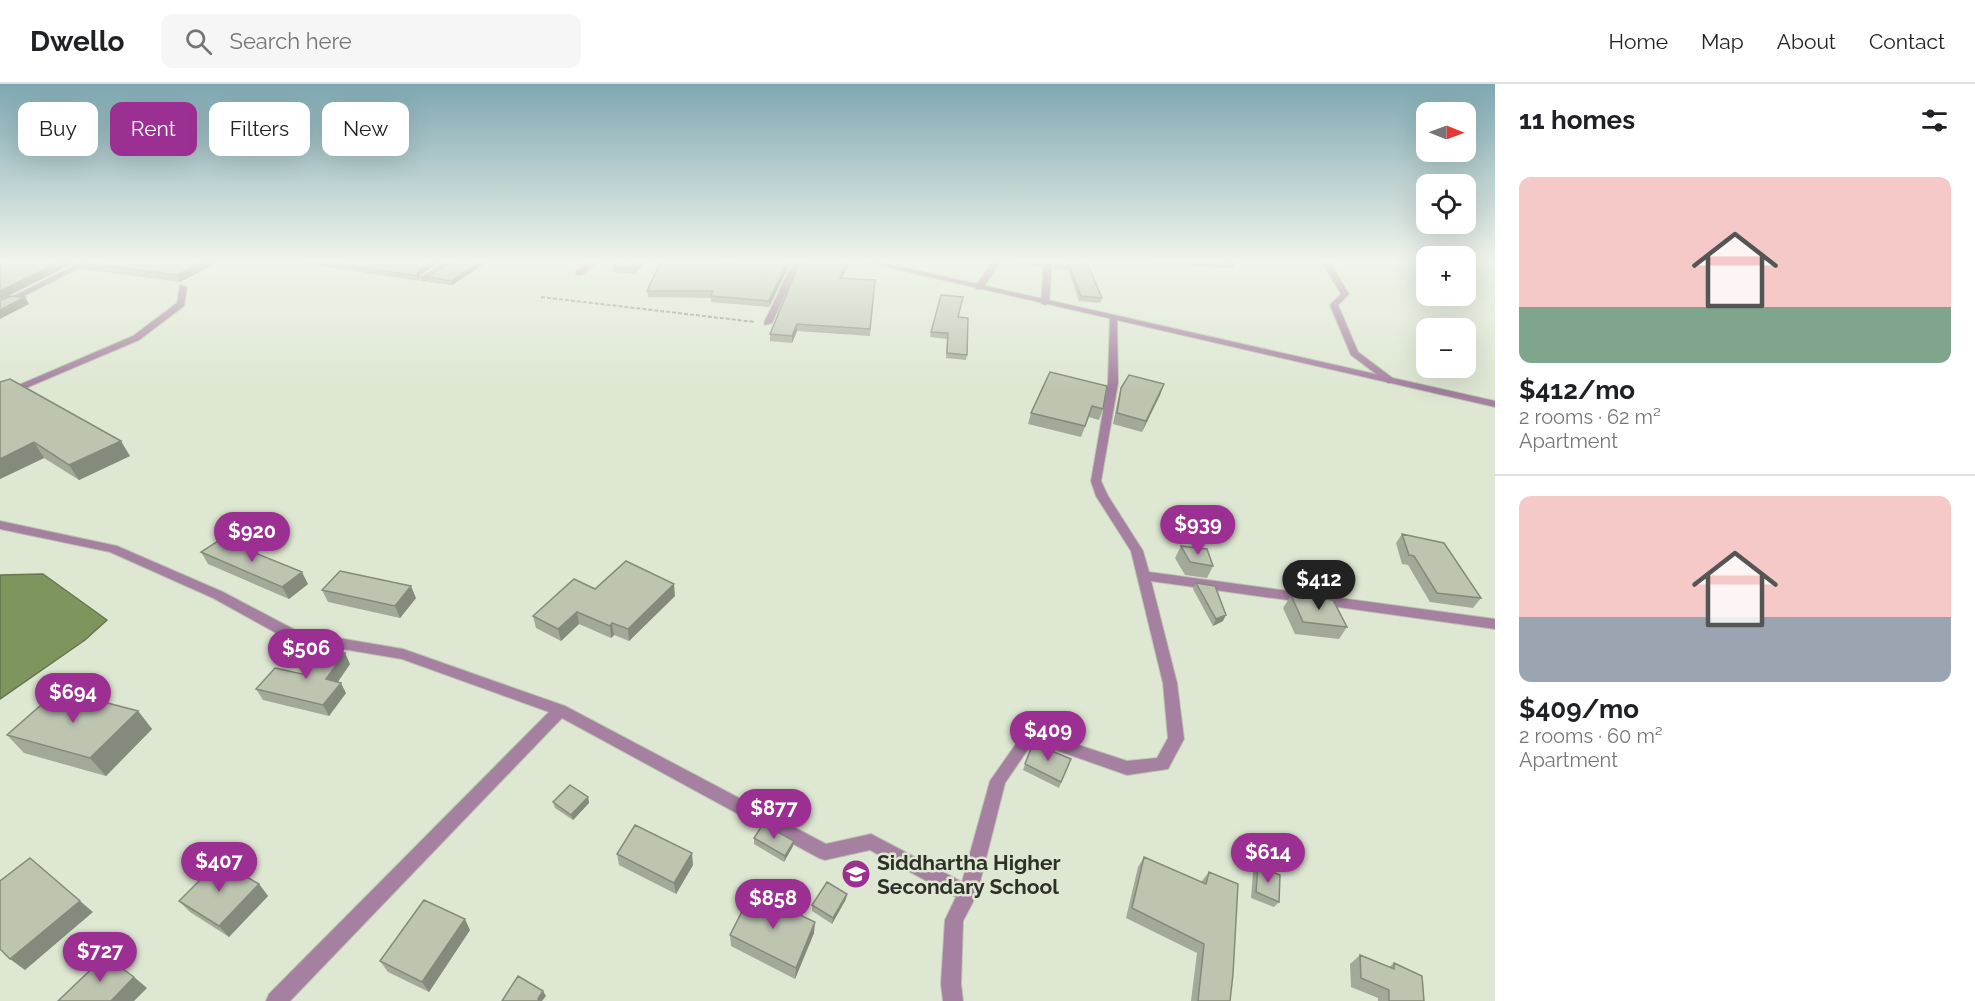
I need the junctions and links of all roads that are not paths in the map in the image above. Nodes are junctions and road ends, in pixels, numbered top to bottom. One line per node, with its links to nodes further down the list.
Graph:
1 (181, 304): 8 (street)
2 (777, 304): 6 (street)
3 (1049, 304): 5 (street)
4 (1335, 304): 7 (street)
5 (1113, 318): 7 (street); 11 (street)
6 (768, 323)
7 (1391, 381): 9 (street)
8 (0, 396)
9 (1495, 405)
10 (0, 525): 13 (street)
11 (1145, 576): 12 (street); 14 (street)
12 (1495, 624)
13 (560, 710): 14 (street); 15 (street)
14 (968, 894): 16 (street)
15 (276, 1001)
16 (953, 1001)

